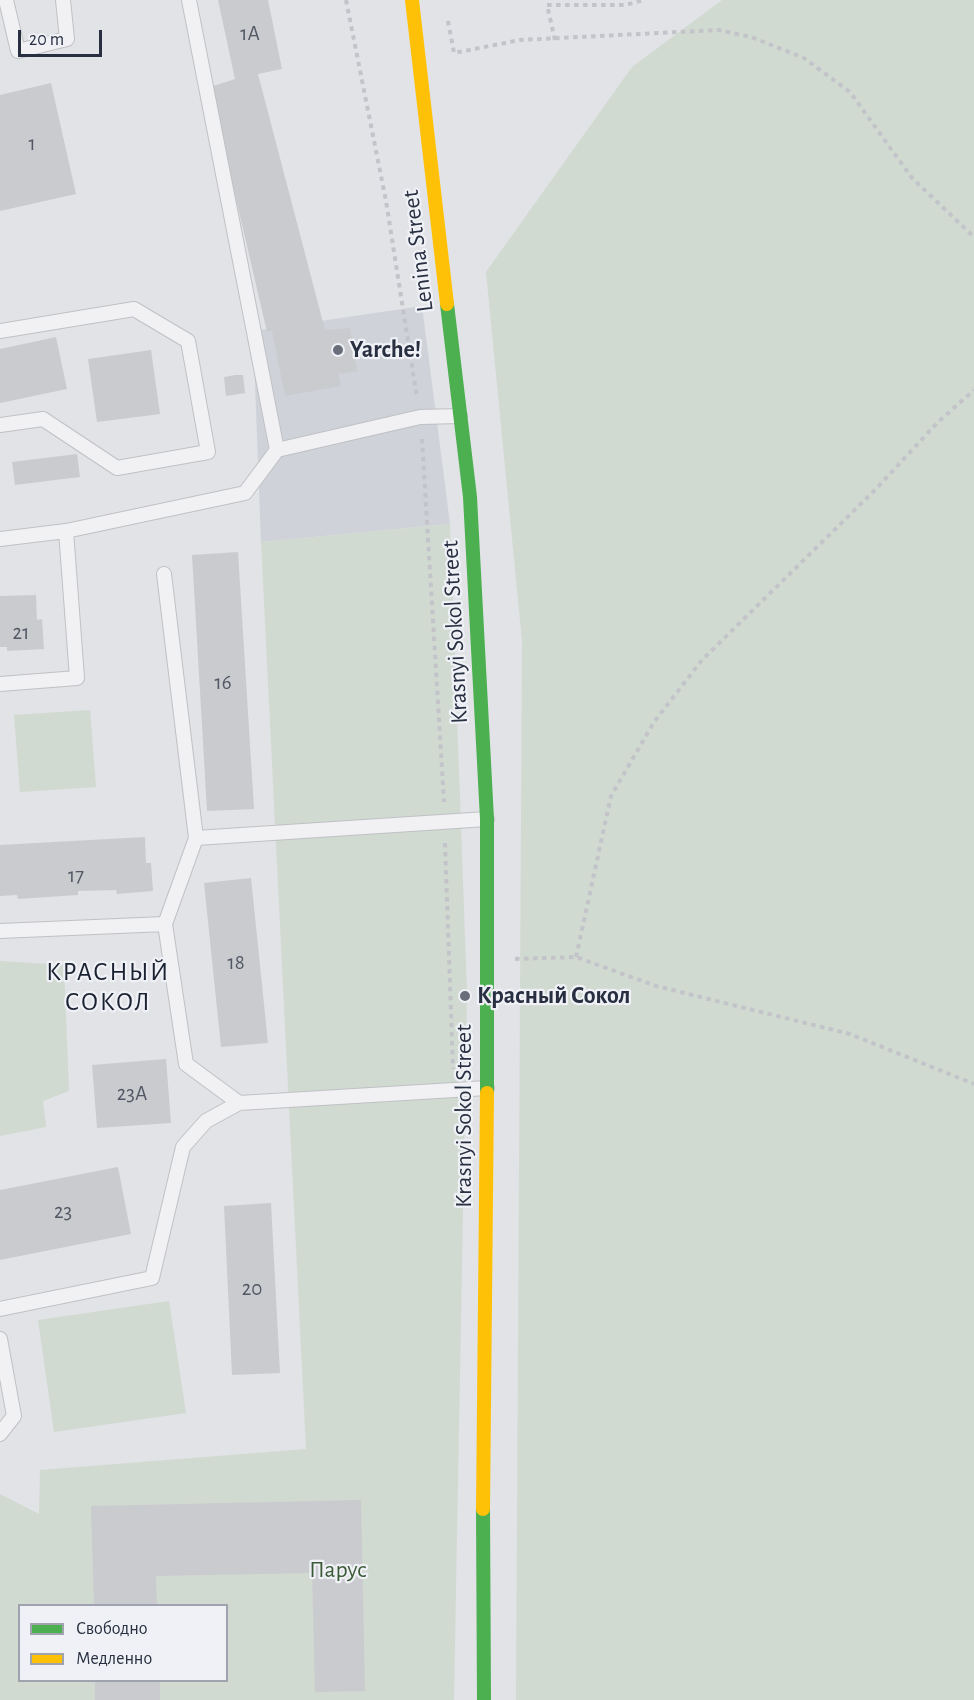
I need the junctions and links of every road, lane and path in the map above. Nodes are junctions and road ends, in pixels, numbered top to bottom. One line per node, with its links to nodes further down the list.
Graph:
1 (6, 0): 2 (lane)
2 (63, 0)
3 (189, 0): 15 (lane)
4 (346, 0): 13 (path)
5 (412, 0): 12 (street, Lenina Street)
6 (644, 0): 8 (path)
7 (446, 11): 8 (path)
8 (555, 40): 9 (path)
9 (974, 237)
10 (0, 331): 14 (lane)
11 (974, 390): 26 (path)
12 (460, 416): 13 (lane); 16 (street, Lenina Street)
13 (420, 417): 15 (lane); 22 (path)
14 (0, 425)
15 (277, 450): 17 (lane)
16 (470, 497): 21 (street, Krasnyi Sokol Street)
17 (66, 531): 18 (lane); 20 (lane)
18 (0, 539)
19 (164, 574): 23 (lane)
20 (0, 684)
21 (487, 819): 22 (lane); 27 (street, Krasnyi Sokol Street)
22 (445, 821): 23 (lane); 30 (path)
23 (196, 838): 24 (lane)
24 (165, 924): 25 (lane); 31 (lane)
25 (0, 931)
26 (576, 957): 27 (path); 28 (path)
27 (487, 960): 29 (street, Krasnyi Sokol Street)
28 (974, 1084)
29 (488, 1088): 30 (lane); 35 (street, Krasnyi Sokol Street)
30 (453, 1090): 31 (lane)
31 (239, 1103): 32 (lane)
32 (0, 1309)
33 (0, 1339): 34 (lane)
34 (0, 1434)
35 (484, 1700)

